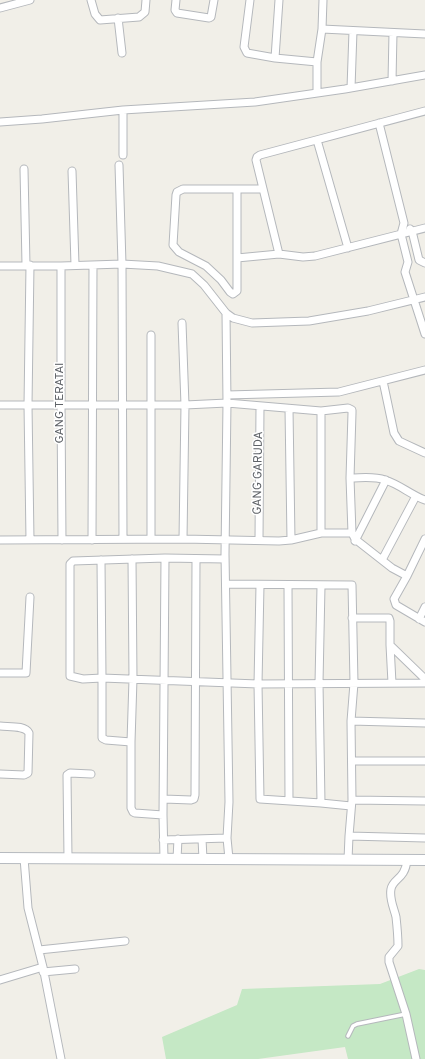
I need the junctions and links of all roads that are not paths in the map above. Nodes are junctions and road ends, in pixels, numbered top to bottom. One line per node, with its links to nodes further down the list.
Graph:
1 (30, 0): 9 (street)
2 (92, 0): 10 (street)
3 (146, 0): 10 (street)
4 (176, 0): 5 (street)
5 (214, 0)
6 (250, 0): 16 (street)
7 (279, 0): 16 (street)
8 (323, 0): 11 (street)
9 (0, 8)
10 (118, 18): 15 (street)
11 (322, 29): 12 (street); 17 (street)
12 (353, 31): 13 (street); 20 (street)
13 (394, 33): 14 (street); 19 (street)
14 (425, 34)
15 (122, 53)
16 (275, 58): 17 (street)
17 (317, 62): 21 (street)
18 (425, 75): 19 (street)
19 (392, 81): 20 (street)
20 (351, 88): 21 (street)
21 (317, 93): 22 (street)
22 (123, 110): 24 (street); 27 (street)
23 (425, 111): 25 (street)
24 (0, 122)
25 (379, 123): 26 (street); 33 (street)
26 (317, 140): 32 (street); 37 (street)
27 (123, 156)
28 (119, 165): 42 (street)
29 (24, 168): 43 (street)
30 (72, 171): 47 (street)
31 (237, 189): 32 (street); 39 (street); 39 (street)
32 (263, 189): 38 (street)
33 (404, 223): 35 (street); 36 (street)
34 (425, 228): 35 (street)
35 (412, 231): 36 (street); 41 (street)
36 (401, 234): 37 (street); 40 (street)
37 (348, 248): 38 (street)
38 (279, 254): 39 (street)
39 (237, 258)
40 (408, 262): 41 (street); 49 (street)
41 (422, 262)
42 (122, 264): 44 (street); 50 (street); 62 (street)
43 (28, 265): 45 (street); 46 (street); 59 (street)
44 (93, 265): 47 (street); 61 (street)
45 (0, 266)
46 (62, 266): 47 (street); 60 (street, GANG TERATAI)
47 (75, 266)
48 (425, 297): 49 (street)
49 (414, 300): 50 (street); 53 (street)
50 (226, 313): 56 (street)
51 (182, 323): 64 (street)
52 (151, 334): 63 (street)
53 (425, 334)
54 (425, 370): 55 (street)
55 (383, 381): 56 (street); 68 (street)
56 (227, 395): 57 (street)
57 (227, 403): 64 (street); 65 (street); 85 (street)
58 (0, 405): 59 (street)
59 (28, 405): 60 (street); 80 (street)
60 (60, 405): 61 (street); 81 (street, GANG TERATAI)
61 (93, 405): 62 (street); 82 (street)
62 (122, 405): 63 (street); 75 (street)
63 (152, 405): 64 (street); 76 (street)
64 (184, 405): 77 (street)
65 (260, 406): 66 (street); 83 (street, GANG GARUDA)
66 (289, 409): 67 (street); 84 (street)
67 (321, 411): 69 (street); 73 (street)
68 (425, 453)
69 (350, 478): 70 (street); 74 (street)
70 (386, 480): 71 (street); 74 (street)
71 (416, 496): 72 (street); 91 (street)
72 (425, 500)
73 (321, 533): 74 (street); 84 (street)
74 (354, 538): 91 (street)
75 (123, 539): 76 (street); 82 (street)
76 (151, 539): 77 (street)
77 (183, 539): 85 (street)
78 (425, 539): 92 (street)
79 (0, 540): 80 (street)
80 (30, 540): 81 (street)
81 (62, 540): 82 (street)
82 (92, 540)
83 (258, 540): 84 (street); 85 (street)
84 (291, 540)
85 (225, 541): 86 (street)
86 (225, 557): 89 (street); 93 (street)
87 (165, 558): 88 (street); 89 (street); 106 (street)
88 (132, 559): 90 (street); 104 (street)
89 (196, 559): 107 (street)
90 (101, 560): 103 (street); 103 (street)
91 (382, 560): 92 (street)
92 (407, 576): 100 (street)
93 (226, 584): 94 (street); 108 (street)
94 (260, 585): 95 (street); 113 (street)
95 (288, 585): 96 (street); 109 (street)
96 (321, 586): 99 (street); 110 (street)
97 (30, 597): 102 (street)
98 (425, 607): 100 (street)
99 (352, 618): 101 (street); 111 (street)
100 (422, 620)
101 (390, 645): 105 (street); 112 (street)
102 (0, 673)
103 (102, 678): 104 (street); 118 (street)
104 (133, 679): 106 (street); 118 (street)
105 (425, 680)
106 (164, 681): 107 (street); 123 (street)
107 (195, 682): 108 (street); 123 (street)
108 (228, 683): 113 (street); 131 (street)
109 (289, 683): 110 (street); 113 (street); 124 (street)
110 (320, 683): 111 (street); 126 (street)
111 (354, 683): 112 (street); 115 (street)
112 (392, 683): 114 (street)
113 (258, 684): 124 (street)
114 (425, 684)
115 (352, 721): 116 (street); 119 (street)
116 (425, 724)
117 (0, 726): 121 (street)
118 (131, 742): 128 (street)
119 (352, 761): 120 (street); 127 (street)
120 (425, 761)
121 (0, 774)
122 (91, 774): 137 (street)
123 (164, 799): 128 (street)
124 (289, 801): 126 (street)
125 (425, 801): 127 (street)
126 (321, 803): 127 (street)
127 (352, 803): 129 (street)
128 (164, 815): 134 (street)
129 (349, 836): 132 (street); 142 (street)
130 (202, 838): 131 (street); 133 (street); 140 (street)
131 (227, 838): 141 (street)
132 (425, 838)
133 (178, 839): 134 (street); 139 (street)
134 (163, 840): 138 (street)
135 (0, 858): 136 (main road)
136 (24, 858): 137 (main road); 146 (street)
137 (68, 858): 138 (main road)
138 (164, 859): 139 (main road)
139 (177, 859): 140 (main road)
140 (202, 859): 141 (main road)
141 (229, 859): 142 (main road)
142 (348, 860): 143 (main road)
143 (406, 860): 144 (main road); 150 (street)
144 (425, 860)
145 (125, 941): 146 (street)
146 (39, 950): 147 (street)
147 (43, 969): 148 (street); 149 (street); 152 (street)
148 (75, 969)
149 (0, 980)
150 (406, 1014): 151 (lane); 153 (street)
151 (348, 1036)
152 (60, 1059)
153 (416, 1059)

